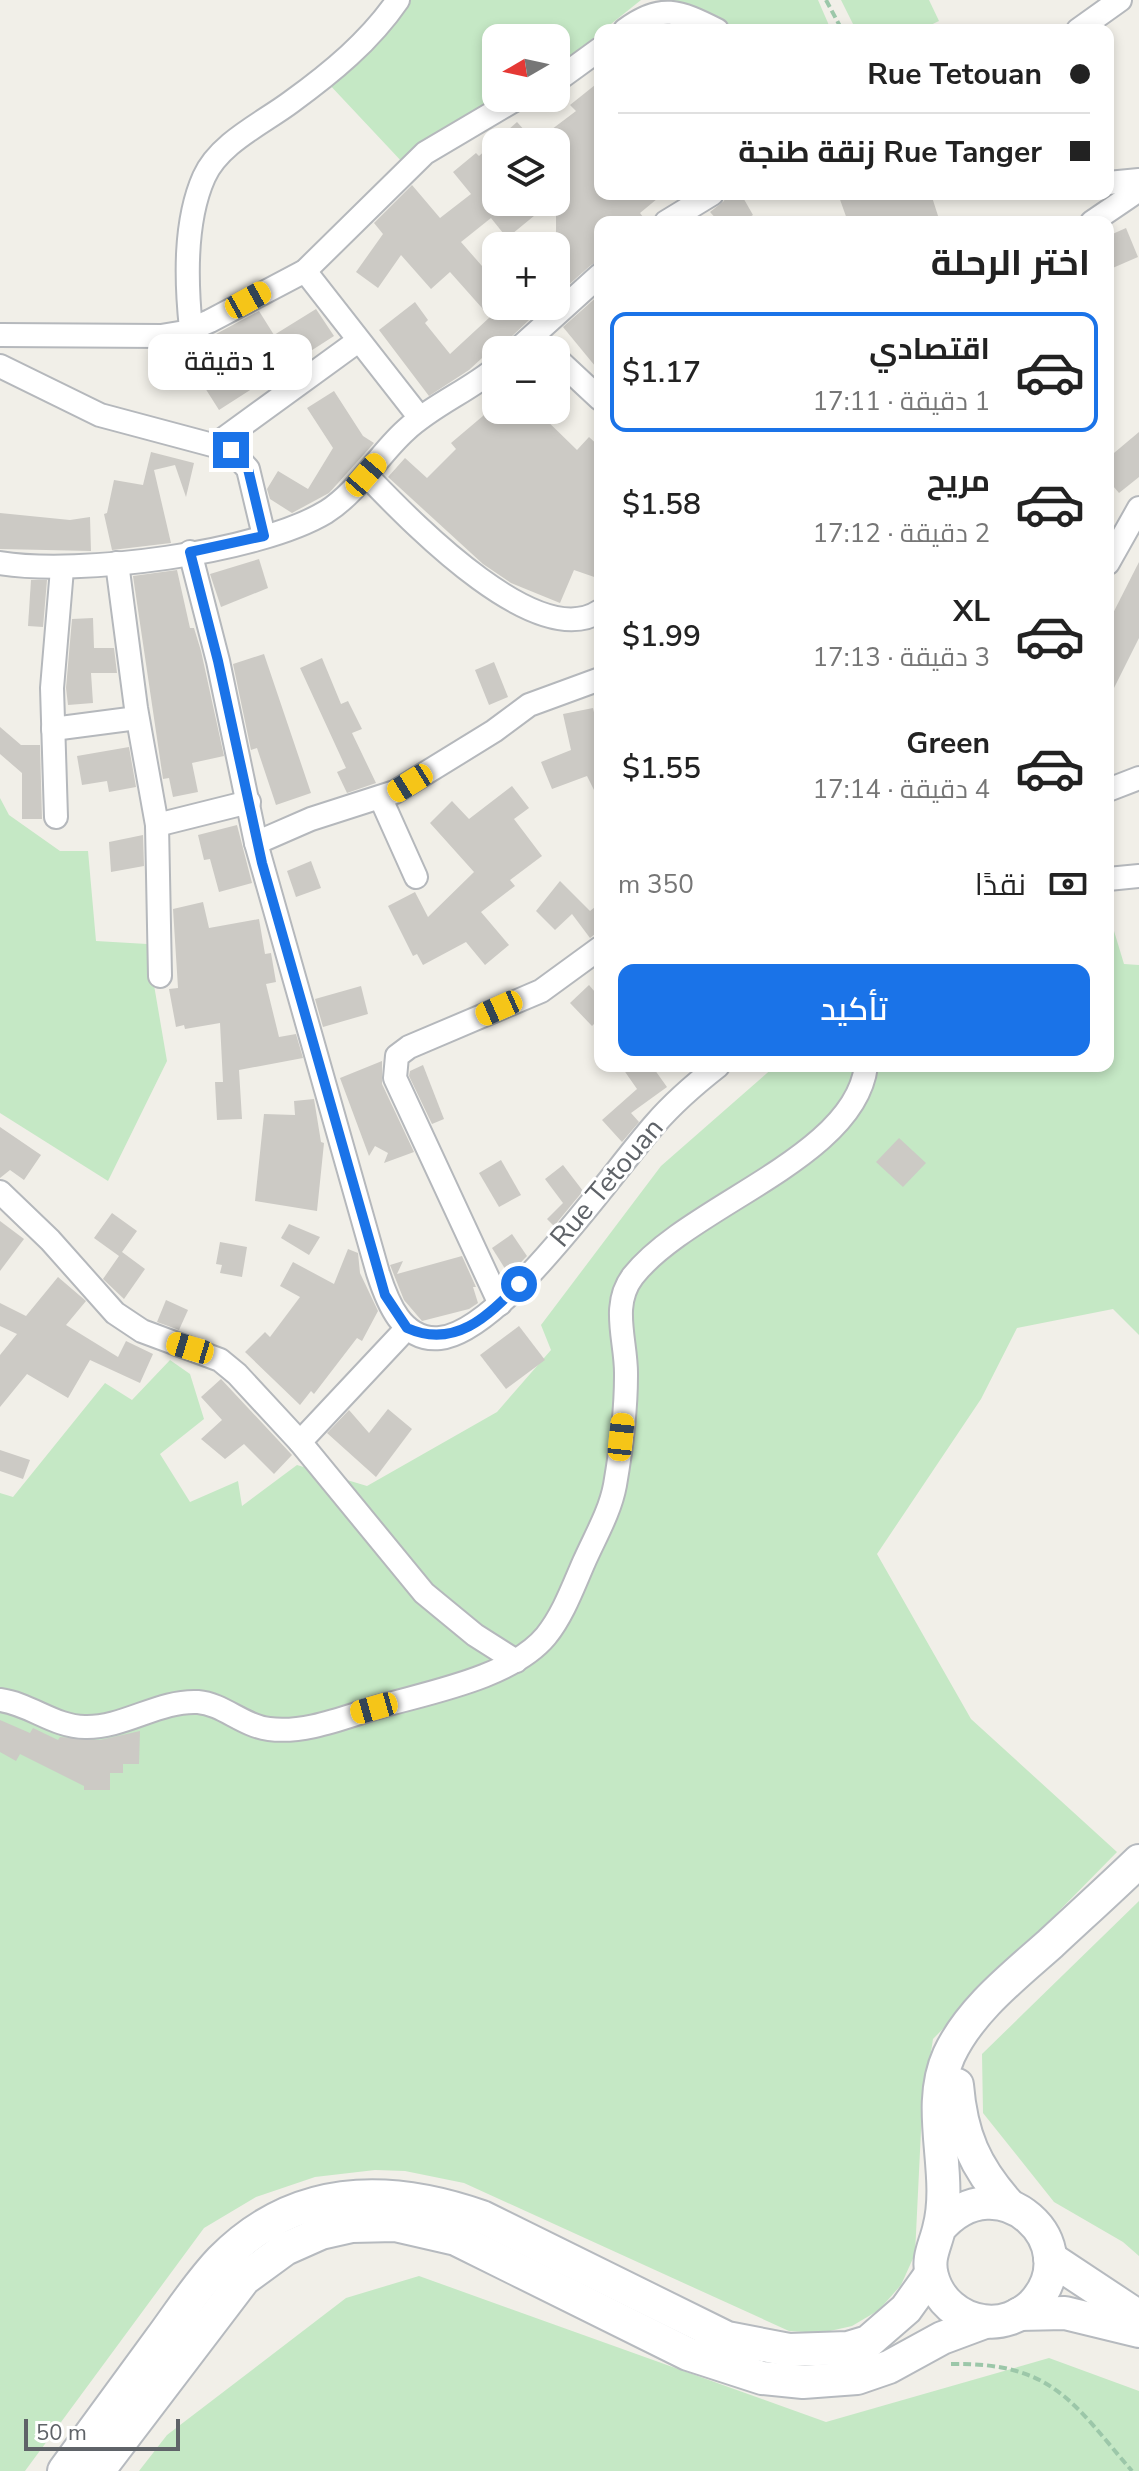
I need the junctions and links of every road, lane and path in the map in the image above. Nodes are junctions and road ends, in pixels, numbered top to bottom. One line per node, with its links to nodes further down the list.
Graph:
1 (398, 0): 19 (street)
2 (826, 0): 6 (path)
3 (1120, 0): 7 (street)
4 (634, 24): 5 (street)
5 (700, 24)
6 (839, 24)
7 (1086, 24)
8 (594, 53): 9 (street)
9 (570, 71)
10 (494, 112): 17 (street)
11 (1139, 180): 12 (street)
12 (1114, 182)
13 (1139, 190): 16 (street)
14 (702, 200): 15 (street)
15 (676, 216)
16 (1101, 216)
17 (305, 271): 19 (street); 22 (street)
18 (594, 281): 21 (street)
19 (191, 329): 20 (street)
20 (0, 335)
21 (541, 336)
22 (358, 341): 27 (street); 28 (street)
23 (0, 366): 28 (street)
24 (570, 371): 26 (street)
25 (482, 377): 27 (street)
26 (594, 393)
27 (420, 418): 29 (street)
28 (215, 445): 32 (street)
29 (366, 475): 32 (street); 37 (street)
30 (1139, 508): 31 (street)
31 (1114, 534)
32 (264, 536): 33 (street)
33 (190, 552): 35 (street); 44 (street)
34 (0, 563): 36 (street)
35 (117, 563): 36 (street); 39 (street)
36 (62, 569): 40 (street)
37 (594, 614)
38 (594, 681): 43 (street)
39 (137, 718): 40 (street); 46 (street)
40 (53, 729): 45 (street)
41 (1139, 778): 42 (street)
42 (1114, 788)
43 (381, 799): 47 (street); 49 (street)
44 (249, 802): 46 (street); 47 (street)
45 (56, 817)
46 (157, 825): 52 (street)
47 (256, 843): 57 (street)
48 (1139, 876): 50 (street)
49 (416, 877)
50 (1114, 878)
51 (594, 952): 56 (street)
52 (160, 976)
53 (711, 1072): 56 (street, Rue Tetouan)
54 (864, 1072): 59 (street)
55 (0, 1192): 58 (street)
56 (500, 1304): 57 (street, Rue Tetouan)
57 (407, 1328): 58 (street)
58 (300, 1442): 59 (street)
59 (516, 1661): 60 (street)
60 (0, 1700)
61 (1139, 1861): 62 (main road)
62 (954, 2046): 63 (main road); 64 (main road)
63 (1008, 2204): 64 (main road); 65 (main road)
64 (939, 2229): 66 (main road)
65 (1050, 2258): 67 (main road); 68 (main road)
66 (931, 2274): 69 (main road); 72 (main road)
67 (1019, 2314): 69 (main road); 70 (main road)
68 (1139, 2317)
69 (985, 2322): 73 (main road)
70 (1139, 2331)
71 (943, 2364): 74 (path)
72 (64, 2471)
73 (98, 2471)
74 (1132, 2471)

